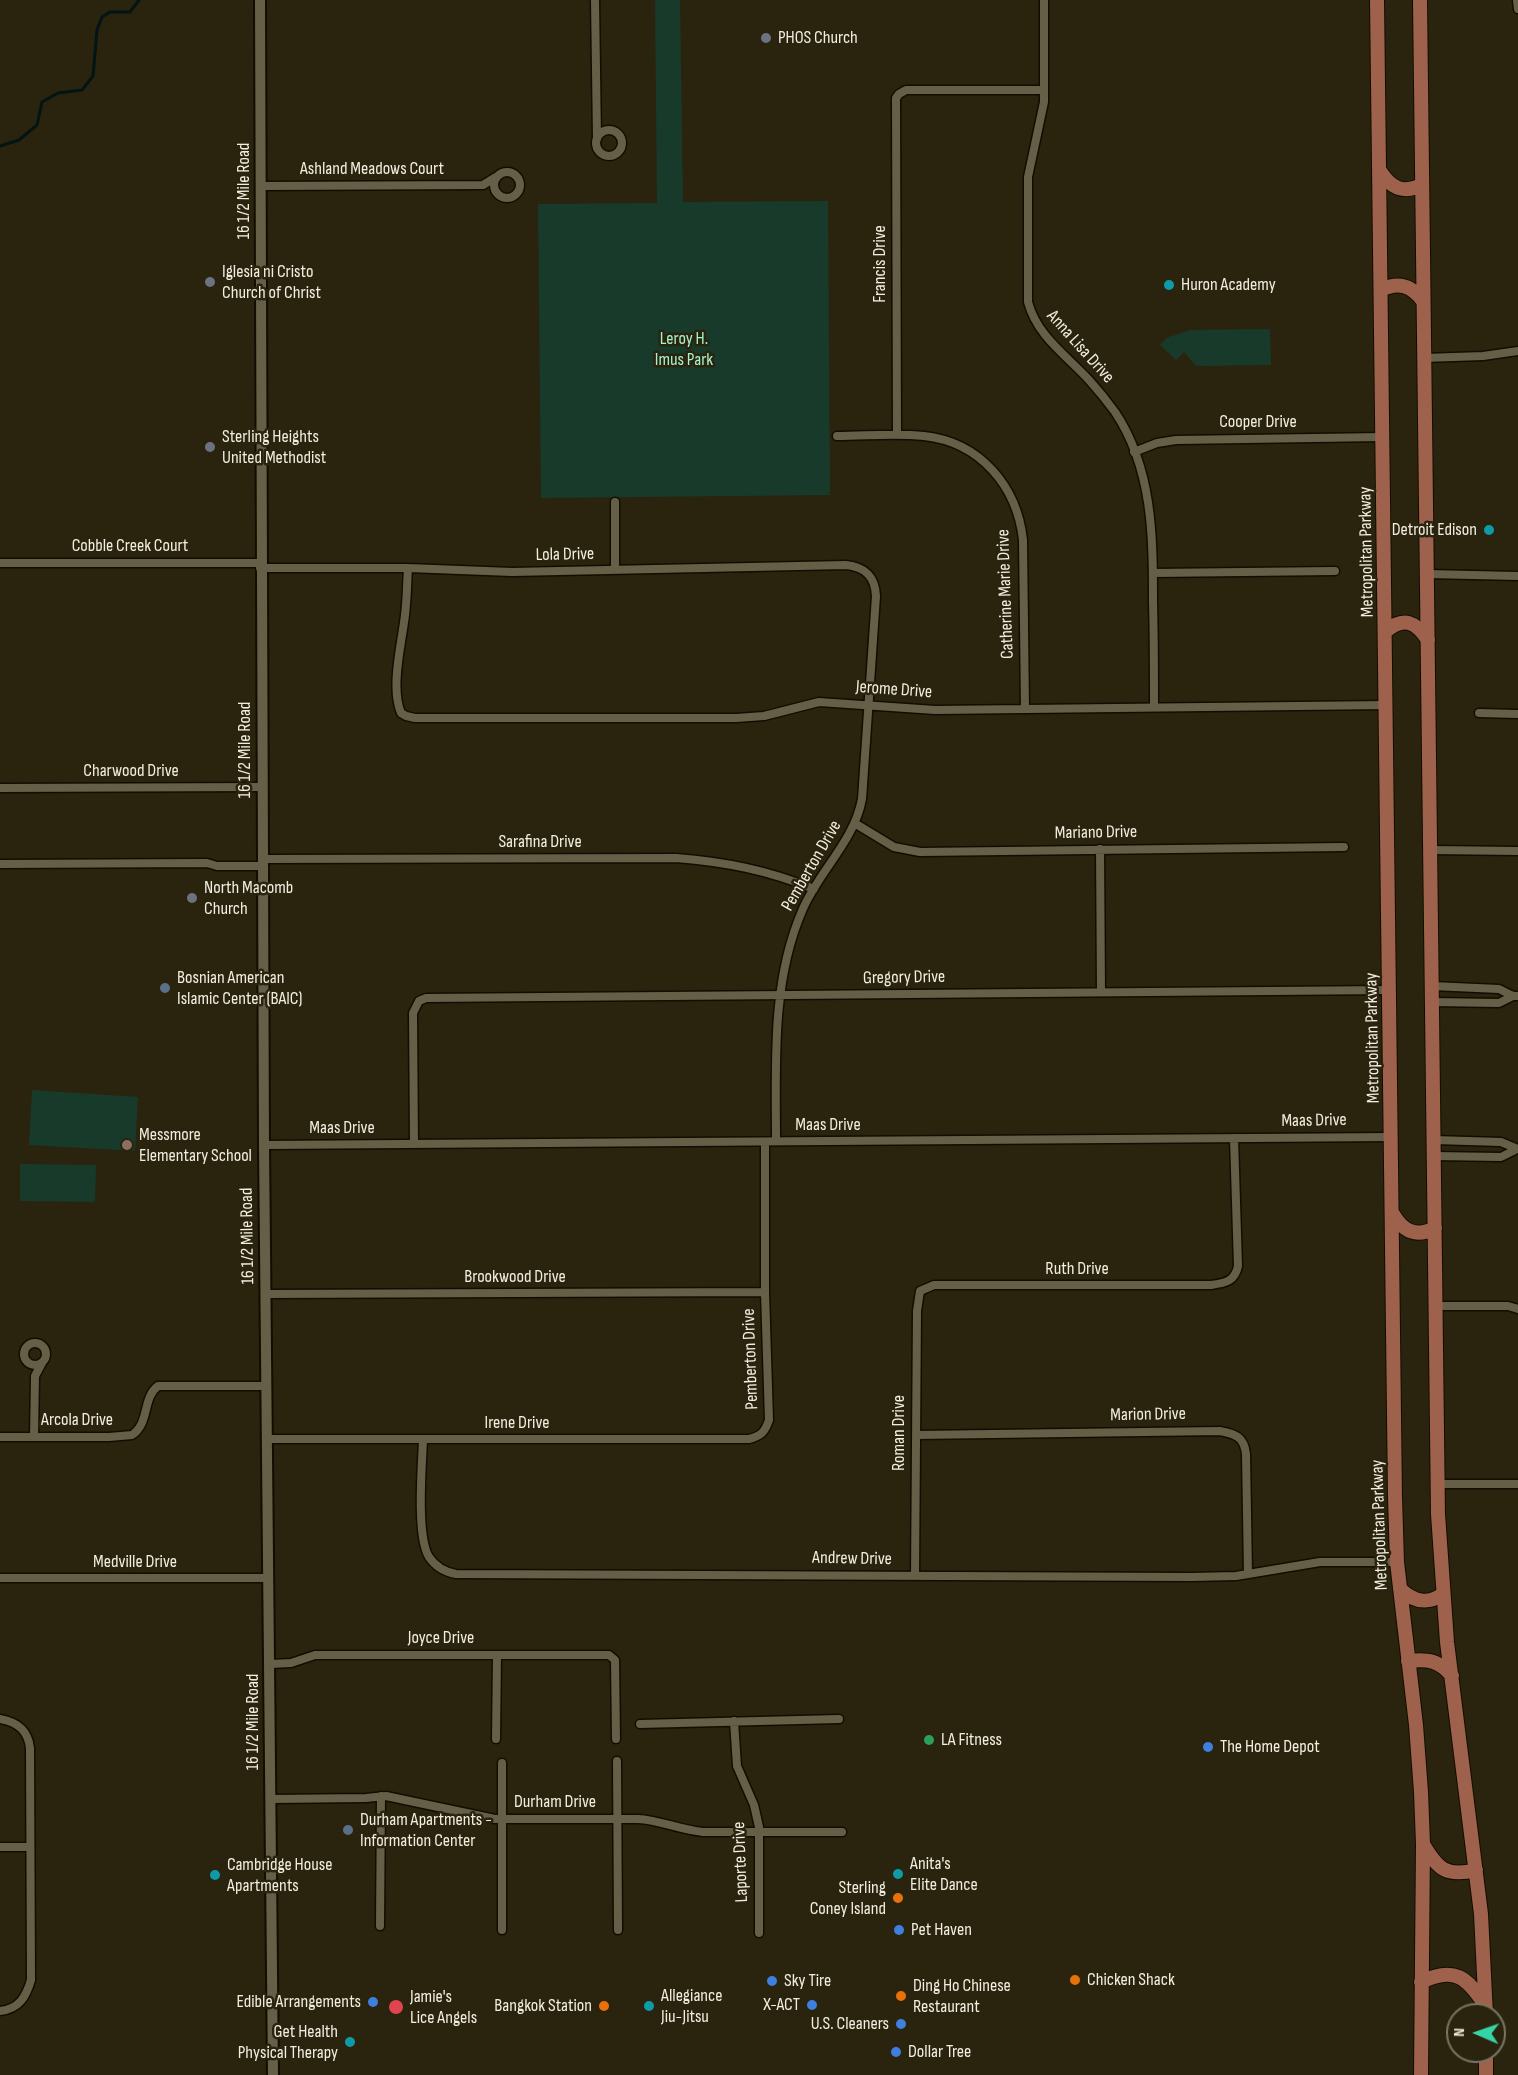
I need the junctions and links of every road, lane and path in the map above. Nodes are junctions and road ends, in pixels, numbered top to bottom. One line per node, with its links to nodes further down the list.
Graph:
1 (260, 0): 16 (street, 16 1/2 Mile Road)
2 (595, 0): 9 (street)
3 (1044, 0): 8 (street, Anna Lisa Drive)
4 (1377, 0): 12 (main road, Metropolitan Parkway)
5 (1420, 0): 15 (main road)
6 (1517, 0): 7 (street)
7 (1518, 9)
8 (1044, 90): 22 (street, Francis Drive); 25 (street, Anna Lisa Drive)
9 (596, 121): 10 (street); 11 (street)
10 (611, 130): 11 (street); 11 (street)
11 (597, 139)
12 (1380, 171): 15 (main road); 18 (main road, Metropolitan Parkway)
13 (496, 177): 14 (street); 17 (street); 17 (street)
14 (483, 185): 16 (street, Ashland Meadows Court); 17 (street)
15 (1422, 185): 19 (main road)
16 (261, 186): 28 (street, 16 1/2 Mile Road)
17 (496, 193)
18 (1381, 290): 19 (main road); 24 (main road, Metropolitan Parkway)
19 (1423, 301): 21 (main road)
20 (1518, 351): 21 (street)
21 (1424, 358): 34 (main road)
22 (897, 435): 23 (street, Catherine Marie Drive); 41 (street, Catherine Marie Drive)
23 (837, 436)
24 (1383, 437): 25 (street, Cooper Drive); 36 (main road, Metropolitan Parkway)
25 (1134, 452): 33 (street, Anna Lisa Drive)
26 (615, 502): 30 (street)
27 (0, 563): 28 (street, Cobble Creek Court)
28 (260, 566): 29 (street, Lola Drive); 44 (street, 16 1/2 Mile Road)
29 (408, 568): 30 (street, Lola Drive); 39 (street, Jerome Drive)
30 (615, 570): 32 (street, Lola Drive)
31 (1335, 571): 33 (street)
32 (869, 572): 39 (street, Pemberton Drive)
33 (1153, 573): 40 (street, Anna Lisa Drive)
34 (1427, 574): 35 (street); 37 (main road)
35 (1518, 576)
36 (1386, 631): 37 (main road); 38 (main road, Metropolitan Parkway)
37 (1428, 640): 49 (main road)
38 (1387, 705): 40 (street, Jerome Drive); 55 (main road, Metropolitan Parkway)
39 (869, 706): 41 (street, Jerome Drive); 46 (street, Pemberton Drive)
40 (1154, 707): 41 (street, Jerome Drive)
41 (1025, 709)
42 (1479, 713): 43 (street)
43 (1518, 714)
44 (262, 787): 45 (street, Charwood Drive); 51 (street, 16 1/2 Mile Road)
45 (0, 788)
46 (856, 824): 48 (street, Mariano Drive); 53 (street, Pemberton Drive)
47 (1344, 847): 48 (street, Mariano Drive)
48 (1100, 849): 56 (street)
49 (1431, 850): 50 (street); 54 (main road)
50 (1518, 851)
51 (263, 862): 52 (street, Sarafina Drive); 53 (street, Sarafina Drive); 66 (street, 16 1/2 Mile Road)
52 (0, 864)
53 (814, 889): 57 (street, Pemberton Drive)
54 (1432, 986): 58 (street); 59 (main road)
55 (1391, 990): 56 (street, Gregory Drive); 60 (main road, Metropolitan Parkway)
56 (1101, 992): 57 (street, Gregory Drive)
57 (781, 995): 63 (street, Pemberton Drive); 65 (street, Gregory Drive)
58 (1516, 996): 59 (street)
59 (1432, 1002): 62 (main road)
60 (1392, 1137): 61 (street, Maas Drive); 69 (main road, Metropolitan Parkway)
61 (1234, 1138): 63 (street, Maas Drive); 71 (street, Ruth Drive)
62 (1434, 1140): 67 (street); 68 (main road)
63 (776, 1141): 64 (street, Maas Drive)
64 (765, 1142): 65 (street, Maas Drive); 72 (street, Pemberton Drive)
65 (414, 1144): 66 (street, Maas Drive)
66 (264, 1145): 73 (street, 16 1/2 Mile Road)
67 (1517, 1149): 68 (street)
68 (1434, 1156): 70 (main road)
69 (1393, 1214): 70 (main road); 88 (main road, Metropolitan Parkway)
70 (1435, 1228): 74 (main road)
71 (920, 1291): 81 (street, Roman Drive)
72 (765, 1292): 73 (street, Brookwood Drive); 80 (street, Pemberton Drive)
73 (266, 1294): 79 (street, 16 1/2 Mile Road)
74 (1435, 1306): 75 (street); 86 (main road)
75 (1518, 1309)
76 (28, 1363): 77 (street); 77 (street); 78 (street)
77 (42, 1363): 78 (street)
78 (35, 1376): 83 (street)
79 (267, 1386): 83 (street, Arcola Drive); 84 (street, 16 1/2 Mile Road)
80 (765, 1432): 85 (street, Irene Drive)
81 (916, 1435): 89 (street, Marion Drive); 90 (street, Roman Drive)
82 (0, 1437): 83 (street, Arcola Drive)
83 (34, 1437)
84 (267, 1439): 85 (street, Irene Drive); 92 (street, 16 1/2 Mile Road)
85 (423, 1440): 90 (street, Andrew Drive)
86 (1438, 1484): 87 (street); 94 (main road)
87 (1518, 1484)
88 (1397, 1562): 89 (street, Andrew Drive); 93 (main road, Metropolitan Parkway)
89 (1248, 1575): 90 (street, Andrew Drive)
90 (915, 1576)
91 (0, 1578): 92 (street, Medville Drive)
92 (269, 1578): 97 (street, 16 1/2 Mile Road)
93 (1400, 1589): 94 (main road); 96 (main road, Metropolitan Parkway)
94 (1443, 1594): 98 (main road)
95 (496, 1655): 97 (street, Joyce Drive); 103 (street, Joyce Drive); 104 (street)
96 (1408, 1661): 98 (main road); 113 (main road, Metropolitan Parkway)
97 (270, 1664): 108 (street, 16 1/2 Mile Road)
98 (1452, 1677): 116 (main road)
99 (0, 1719): 115 (street)
100 (839, 1719): 101 (street)
101 (734, 1721): 102 (street); 111 (street, Laporte Drive)
102 (640, 1724)
103 (615, 1739)
104 (496, 1740)
105 (617, 1761): 109 (street)
106 (502, 1763): 110 (street)
107 (381, 1796): 108 (street, Durham Drive); 110 (street, Durham Drive); 117 (street)
108 (270, 1799): 125 (street, 16 1/2 Mile Road)
109 (618, 1818): 110 (street, Durham Drive); 111 (street, Durham Drive); 119 (street)
110 (502, 1819): 118 (street)
111 (759, 1832): 112 (street, Durham Drive); 120 (street, Laporte Drive)
112 (842, 1832)
113 (1423, 1844): 116 (main road); 121 (main road, Metropolitan Parkway)
114 (0, 1847): 115 (street)
115 (30, 1847): 124 (street)
116 (1476, 1870): 123 (main road)
117 (380, 1926)
118 (502, 1930)
119 (618, 1930)
120 (759, 1933)
121 (1421, 1982): 122 (main road); 126 (main road, Metropolitan Parkway)
122 (1482, 2003)
123 (1486, 2003)
124 (0, 2011)
125 (273, 2075)
126 (1421, 2075)

